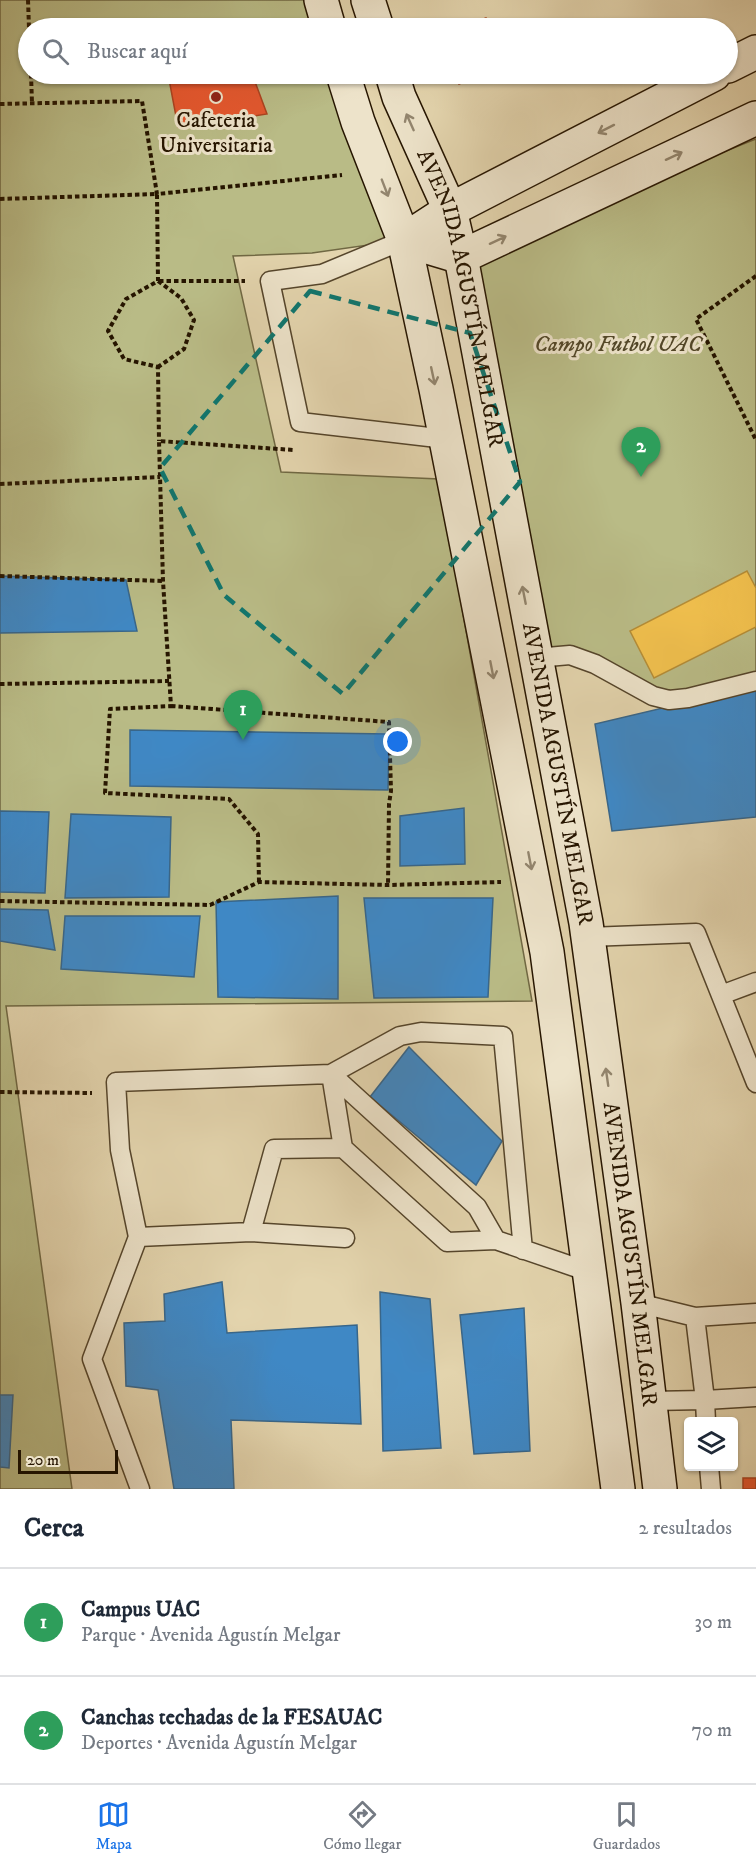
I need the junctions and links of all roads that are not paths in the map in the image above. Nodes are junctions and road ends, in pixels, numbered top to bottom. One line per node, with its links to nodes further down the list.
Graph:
1 (321, 0): 3 (main road)
2 (368, 0): 4 (main road)
3 (326, 18)
4 (374, 18)
5 (756, 52): 6 (main road)
6 (738, 61)
7 (346, 84): 12 (main road, AVENIDA AGUSTÍN MELGAR, one-way to 12)
8 (395, 84): 11 (main road, AVENIDA AGUSTÍN MELGAR, one-way to 8)
9 (695, 84): 11 (main road, one-way to 11)
10 (756, 118): 13 (main road, one-way to 10)
11 (450, 210): 12 (main road); 13 (main road, AVENIDA AGUSTÍN MELGAR)
12 (404, 240): 13 (main road); 14 (main road, AVENIDA AGUSTÍN MELGAR, one-way to 14); 14 (lane)
13 (461, 257): 15 (main road, AVENIDA AGUSTÍN MELGAR, one-way to 13)
14 (446, 439): 28 (main road, AVENIDA AGUSTÍN MELGAR, one-way to 28)
15 (536, 658): 16 (lane); 17 (main road, AVENIDA AGUSTÍN MELGAR)
16 (756, 681)
17 (588, 937): 19 (lane); 29 (main road, AVENIDA AGUSTÍN MELGAR, one-way to 17)
18 (756, 982): 19 (lane)
19 (721, 995): 21 (lane)
20 (331, 1074): 22 (lane); 24 (lane); 26 (lane); 27 (lane)
21 (756, 1083)
22 (343, 1148): 23 (lane); 26 (lane)
23 (251, 1232): 24 (lane); 25 (lane)
24 (138, 1237): 37 (lane)
25 (345, 1238)
26 (496, 1240): 27 (lane)
27 (523, 1250): 28 (lane)
28 (589, 1272): 38 (main road, AVENIDA AGUSTÍN MELGAR)
29 (638, 1303): 31 (lane); 34 (main road, AVENIDA AGUSTÍN MELGAR)
30 (756, 1313): 31 (lane)
31 (695, 1317): 33 (lane)
32 (756, 1397): 33 (lane)
33 (705, 1400): 34 (lane); 35 (lane)
34 (650, 1401): 39 (main road, AVENIDA AGUSTÍN MELGAR)
35 (706, 1417)
36 (709, 1471): 40 (lane)
37 (140, 1489)
38 (618, 1489)
39 (660, 1489)
40 (711, 1489)

